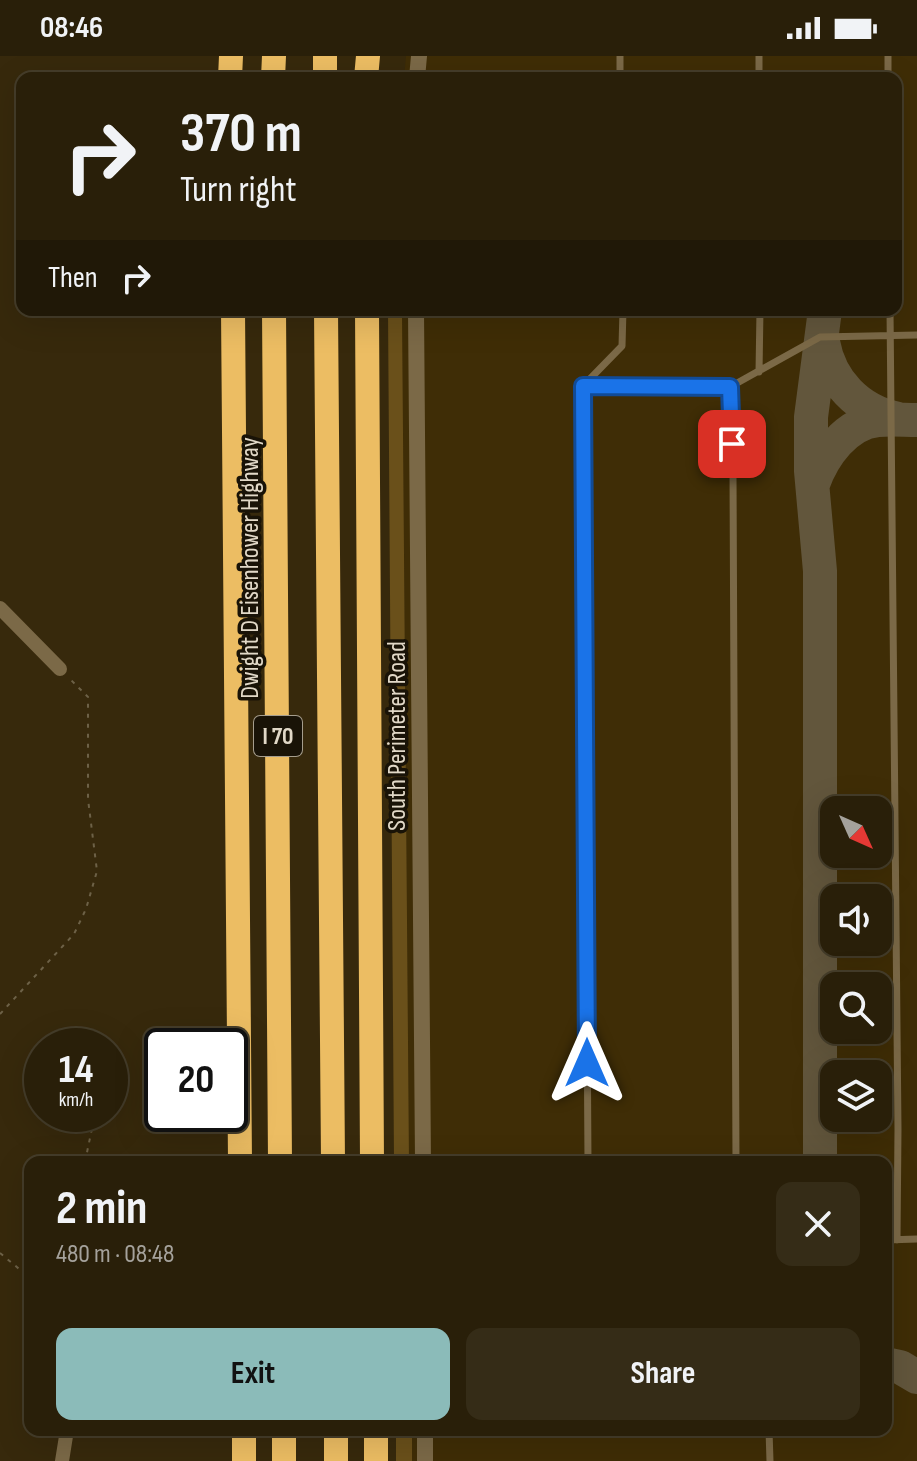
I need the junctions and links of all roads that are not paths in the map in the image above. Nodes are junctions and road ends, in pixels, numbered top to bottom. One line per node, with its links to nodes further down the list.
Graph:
1 (233, 316): 16 (highway)
2 (274, 316): 17 (highway, Dwight D Eisenhower Highway / I 70)
3 (326, 316): 18 (highway, I 70)
4 (367, 316): 19 (highway)
5 (416, 316): 20 (street, South Perimeter Road)
6 (623, 316): 12 (lane)
7 (760, 316): 11 (lane)
8 (890, 316): 10 (lane)
9 (917, 335): 10 (lane)
10 (890, 336): 11 (lane); 25 (lane)
11 (759, 372): 13 (lane)
12 (583, 386): 13 (lane); 21 (lane)
13 (730, 387): 22 (lane)
14 (0, 608): 15 (street)
15 (60, 669)
16 (240, 1156)
17 (280, 1156)
18 (333, 1156)
19 (372, 1156)
20 (423, 1156)
21 (588, 1156)
22 (736, 1156)
23 (917, 1239): 25 (lane)
24 (892, 1240): 25 (lane)
25 (897, 1240)
26 (66, 1436): 33 (street)
27 (244, 1436): 34 (highway)
28 (284, 1436): 35 (highway)
29 (336, 1436): 36 (highway)
30 (376, 1436): 37 (highway)
31 (425, 1436): 38 (street)
32 (769, 1436): 39 (lane)
33 (62, 1461)
34 (244, 1461)
35 (284, 1461)
36 (336, 1461)
37 (376, 1461)
38 (425, 1461)
39 (770, 1461)

